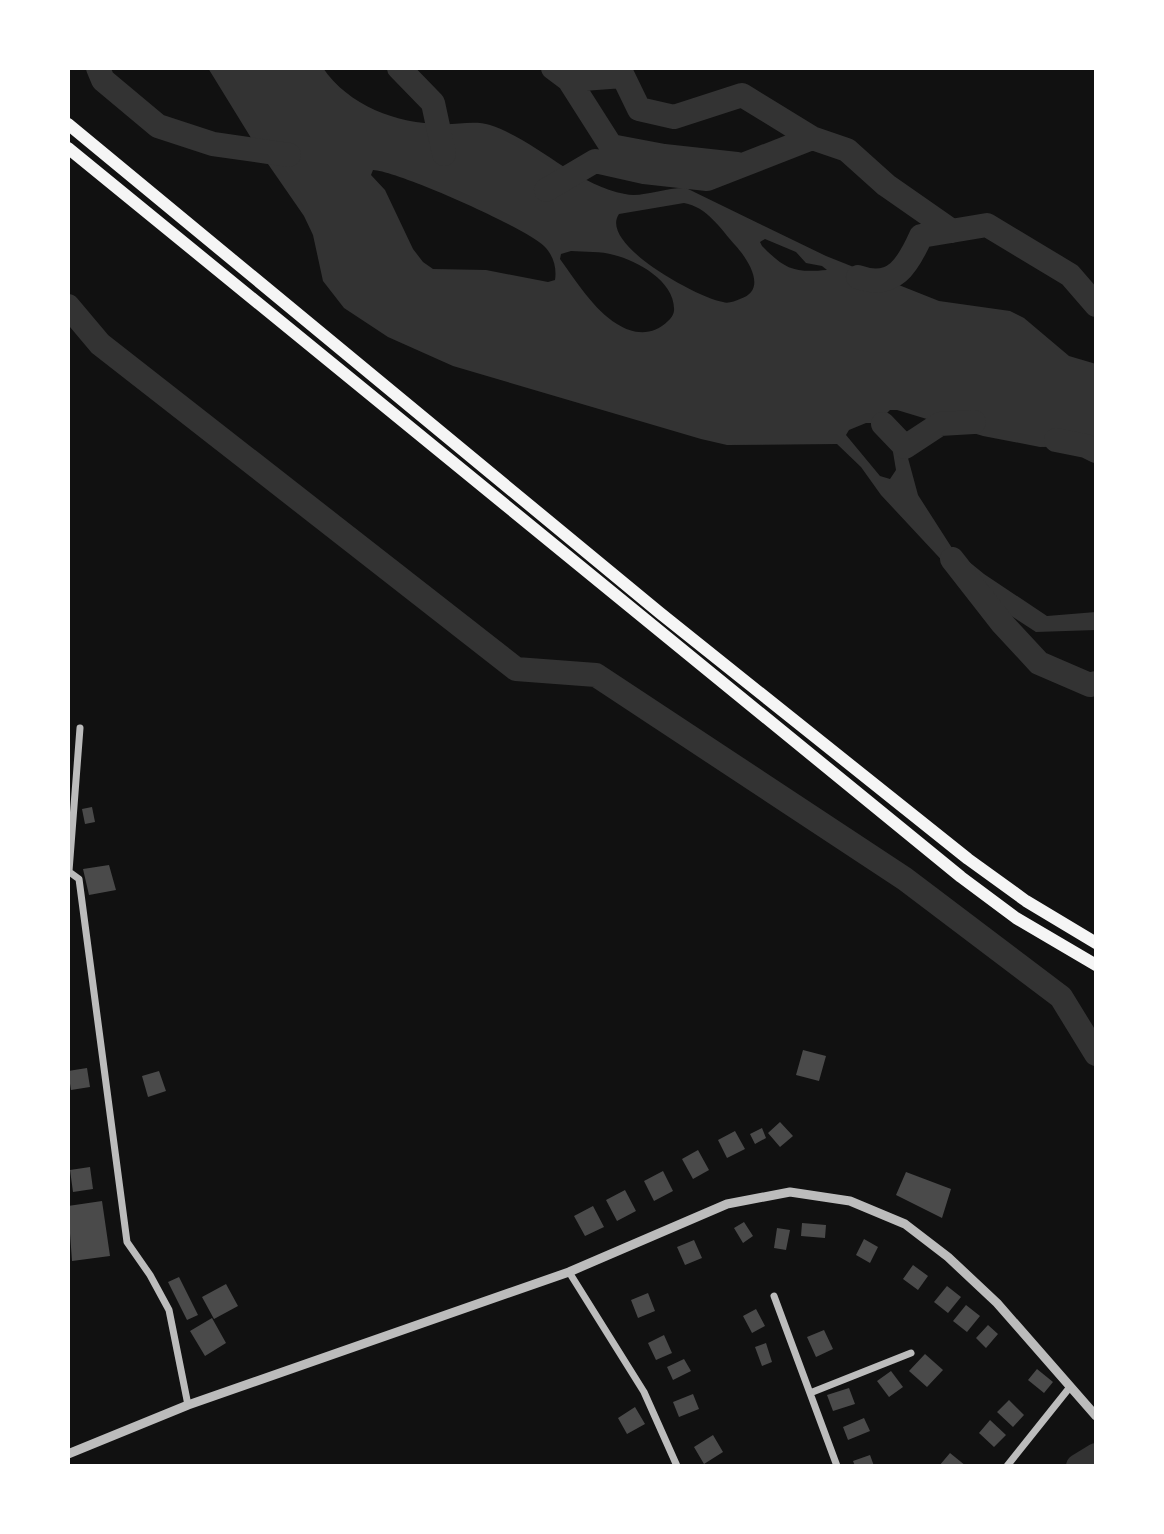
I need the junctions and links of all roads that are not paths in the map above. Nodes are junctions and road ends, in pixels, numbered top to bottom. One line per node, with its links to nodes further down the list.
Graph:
1 (68, 124): 5 (highway)
2 (68, 148): 6 (highway)
3 (80, 728): 4 (street)
4 (68, 871): 12 (street)
5 (1096, 943)
6 (1096, 965)
7 (569, 1272): 10 (street); 12 (street); 15 (street)
8 (774, 1296): 11 (street)
9 (911, 1353): 11 (street)
10 (1070, 1387): 13 (street); 17 (street)
11 (810, 1393): 16 (street)
12 (188, 1405): 14 (street)
13 (1093, 1412)
14 (68, 1454)
15 (677, 1466)
16 (837, 1466)
17 (1007, 1466)

